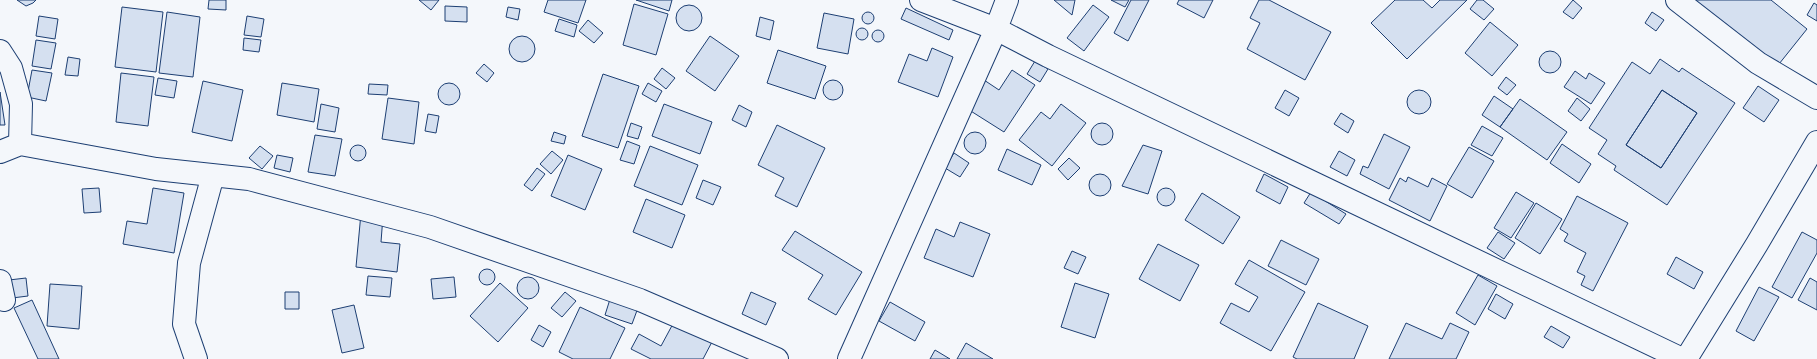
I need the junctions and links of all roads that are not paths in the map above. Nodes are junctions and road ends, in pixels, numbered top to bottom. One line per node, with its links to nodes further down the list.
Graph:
1 (921, 0): 4 (street)
2 (1007, 0): 4 (street)
3 (1677, 0): 6 (street)
4 (996, 28): 13 (street); 14 (street)
5 (0, 51): 8 (street)
6 (1817, 98)
7 (1817, 142): 15 (street)
8 (20, 144): 9 (street); 10 (street)
9 (0, 152)
10 (213, 175): 11 (street); 12 (street)
11 (196, 359)
12 (777, 359)
13 (849, 359)
14 (1682, 359)
15 (1686, 359)

